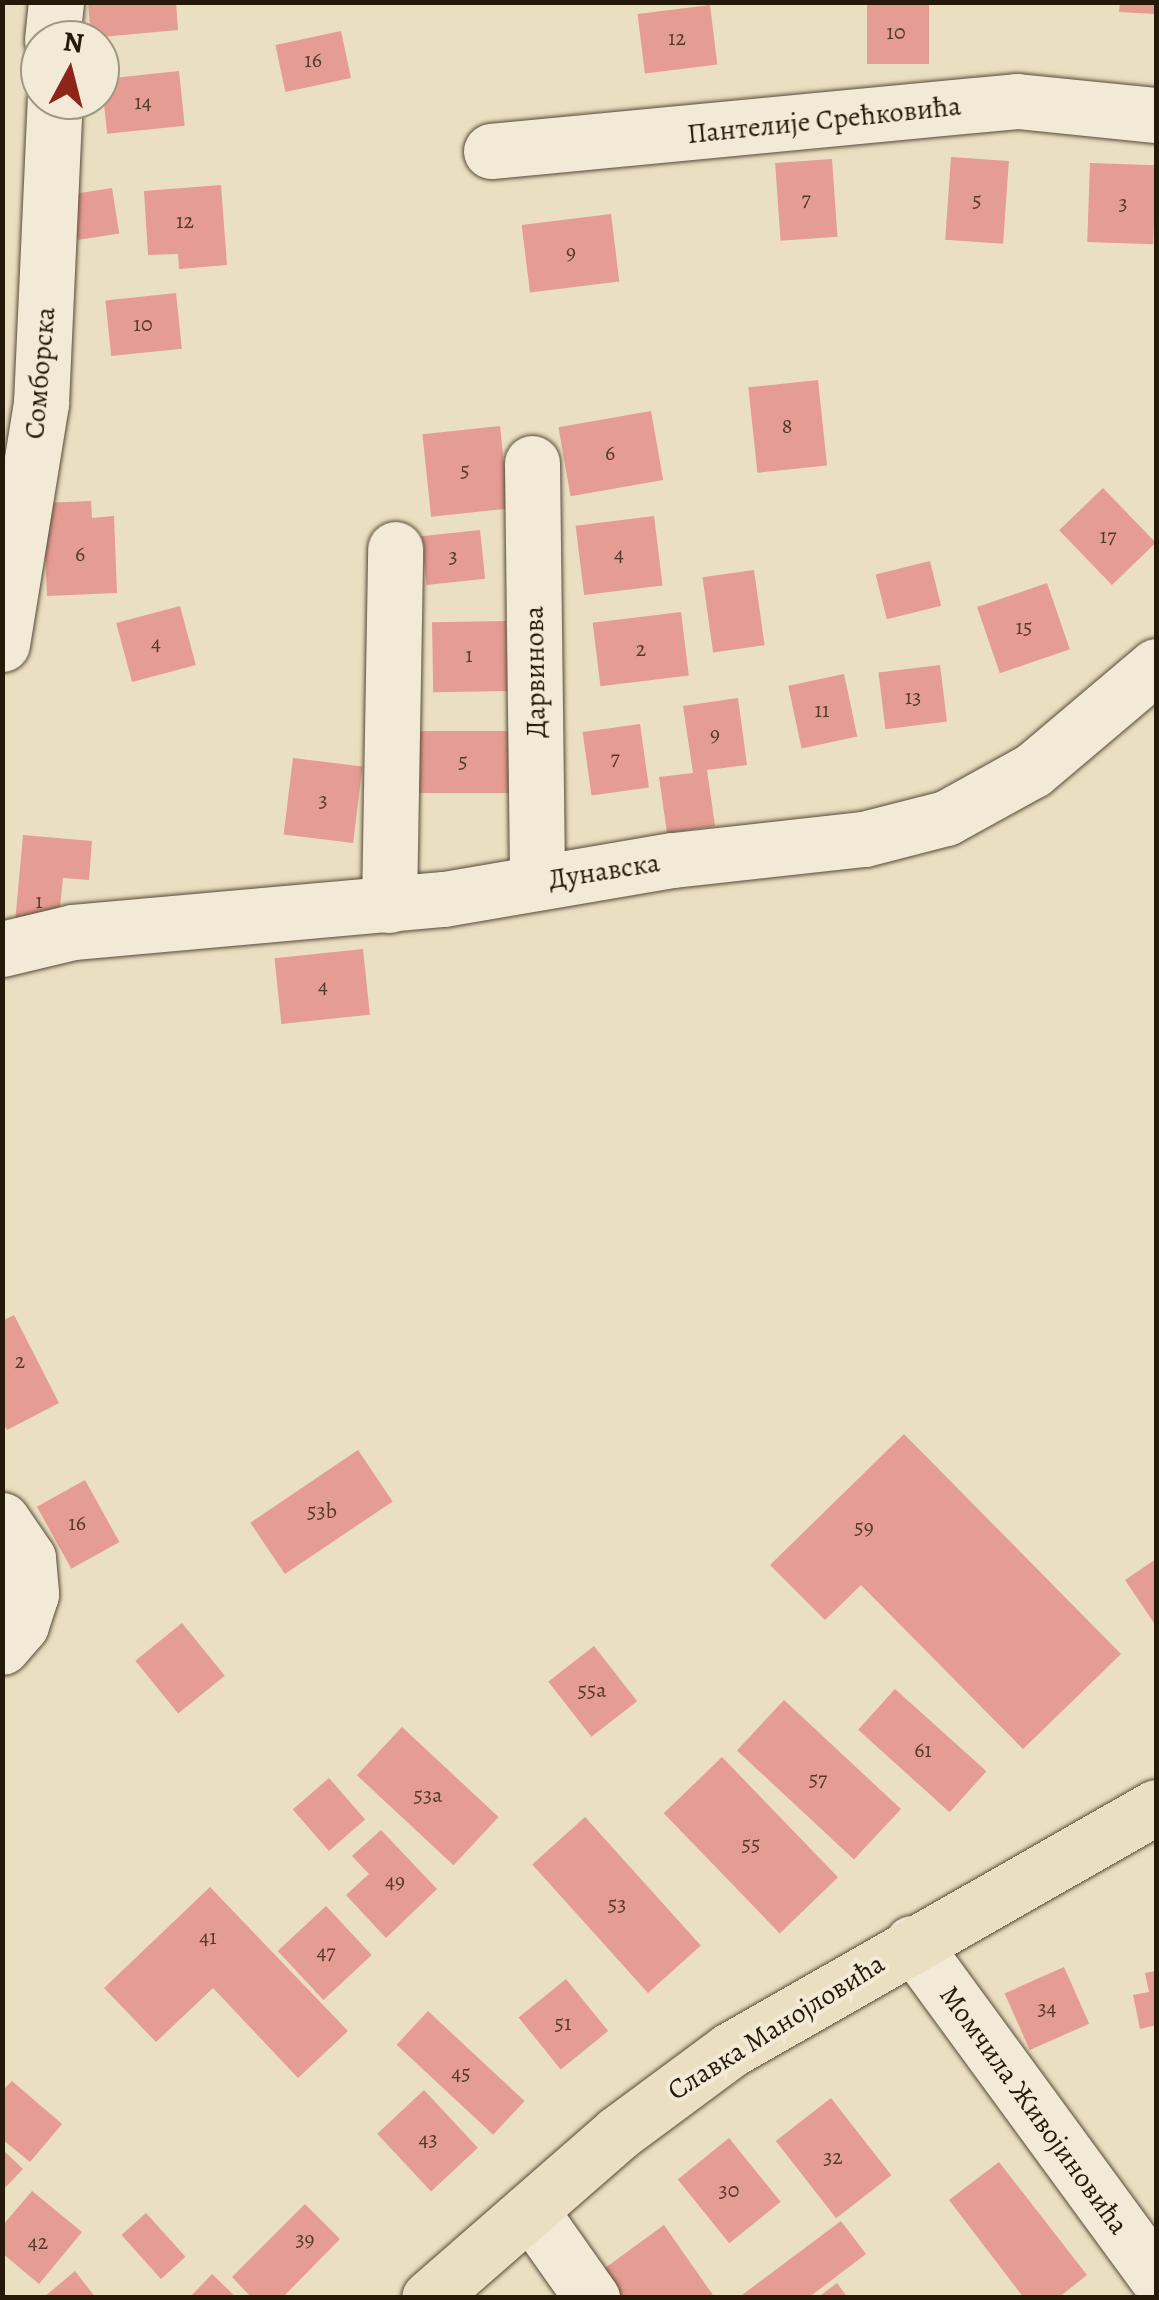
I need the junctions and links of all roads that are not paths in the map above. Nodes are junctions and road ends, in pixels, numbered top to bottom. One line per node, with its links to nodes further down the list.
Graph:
1 (1156, 114): 3 (street, Пантелије Срећковића)
2 (55, 120): 6 (street, Сомборска)
3 (491, 151)
4 (532, 463): 8 (street, Дарвинова)
5 (395, 549): 9 (street)
6 (2, 644)
7 (1156, 666): 8 (street, Дунавска)
8 (537, 882): 9 (street, Дунавска)
9 (390, 905): 10 (street, Дунавска)
10 (2, 949)
11 (15, 1540): 12 (street)
12 (2, 1647)
13 (1156, 1807): 14 (main road, Славка Манојловића)
14 (912, 1943): 15 (main road, Славка Манојловића); 16 (street, Момчила Живојиновића)
15 (530, 2210): 17 (main road, Славка Манојловића); 18 (street)
16 (1156, 2276)
17 (429, 2298)
18 (592, 2298)

